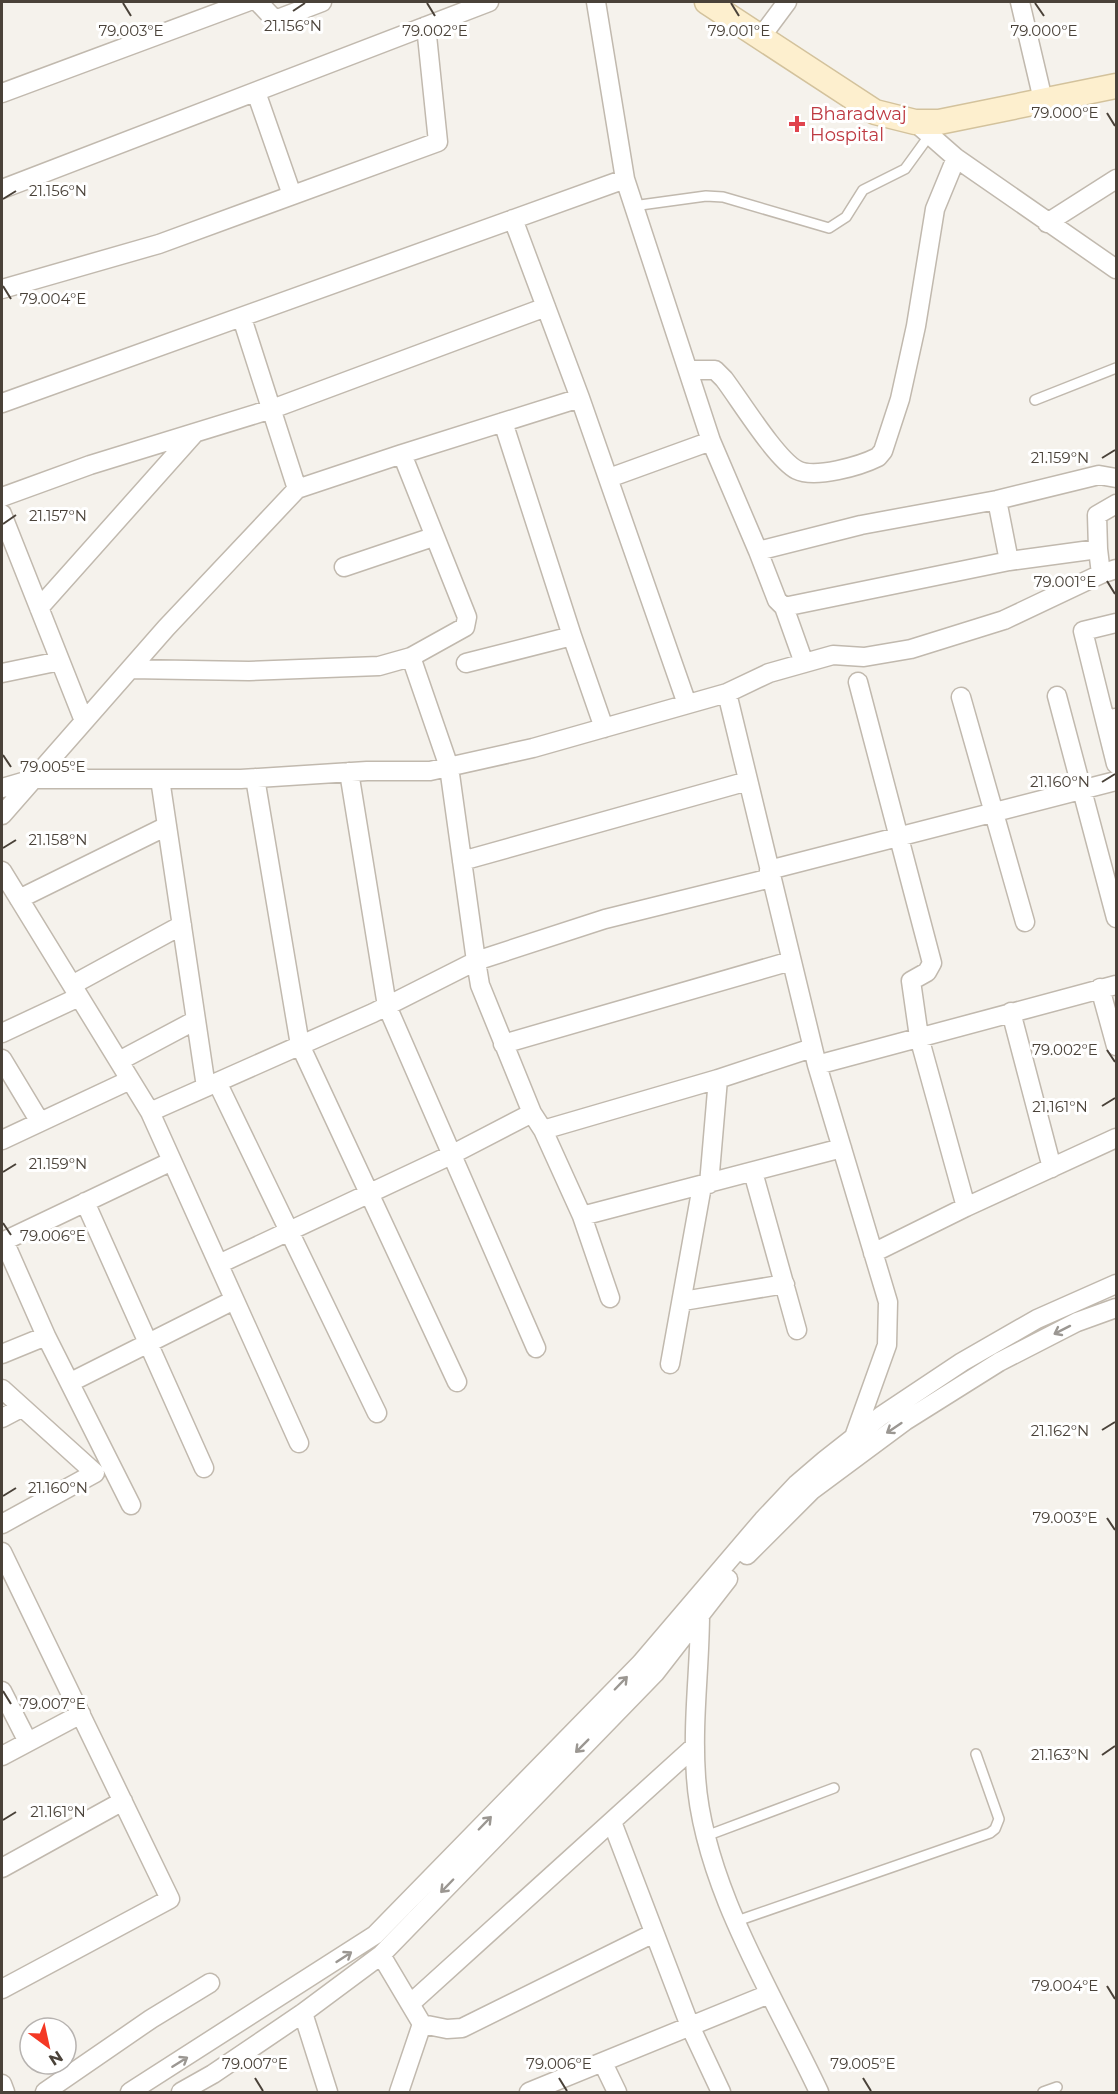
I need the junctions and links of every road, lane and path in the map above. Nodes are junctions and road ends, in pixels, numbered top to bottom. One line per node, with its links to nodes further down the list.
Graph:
1 (248, 2): 13 (street)
2 (258, 2): 3 (street)
3 (322, 2)
4 (489, 2): 9 (street)
5 (596, 2): 17 (street)
6 (706, 2): 10 (street)
7 (788, 2): 10 (street)
8 (1020, 2): 14 (street)
9 (426, 26): 12 (street); 20 (street)
10 (761, 37): 15 (street)
11 (1116, 86): 14 (street)
12 (256, 92): 19 (street); 20 (street)
13 (2, 93)
14 (1043, 100): 15 (street)
15 (922, 129): 16 (street); 21 (lane)
16 (956, 158): 23 (street); 29 (street)
17 (625, 179): 21 (street); 22 (street)
18 (1116, 180): 23 (street)
19 (2, 189)
20 (292, 195): 25 (street)
21 (633, 206): 29 (street)
22 (513, 219): 26 (street); 27 (street)
23 (1047, 223): 24 (street)
24 (1116, 269)
25 (2, 289)
26 (546, 307): 30 (street); 33 (street)
27 (242, 318): 32 (street); 33 (street)
28 (1116, 368): 31 (lane)
29 (688, 370): 36 (street)
30 (580, 398): 34 (street); 38 (street)
31 (1035, 400)
32 (2, 403)
33 (272, 410): 35 (street); 40 (street)
34 (503, 422): 37 (street); 54 (street)
35 (195, 433): 41 (street); 52 (street)
36 (711, 441): 38 (street); 47 (street)
37 (402, 454): 40 (street); 45 (street)
38 (609, 478): 65 (street)
39 (1116, 478): 42 (street)
40 (297, 489): 59 (street)
41 (2, 497)
42 (997, 500): 47 (street); 48 (street)
43 (1116, 504): 46 (street)
44 (2, 514): 52 (street)
45 (433, 537): 49 (street); 55 (street)
46 (1098, 549): 48 (street); 50 (street)
47 (758, 551): 51 (street)
48 (1009, 561): 51 (street)
49 (344, 567)
50 (1109, 572): 58 (street)
51 (784, 607): 58 (street)
52 (39, 608): 56 (street)
53 (1116, 623): 66 (street)
54 (572, 636): 57 (street); 68 (street)
55 (411, 657): 59 (street); 70 (street)
56 (60, 661): 60 (street); 67 (street)
57 (466, 663)
58 (804, 663): 62 (street)
59 (130, 669): 67 (street)
60 (2, 673)
61 (858, 682): 82 (street)
62 (727, 693): 65 (street); 75 (street)
63 (1057, 696): 78 (street)
64 (961, 697): 79 (street)
65 (687, 704): 68 (street)
66 (1111, 719): 69 (street)
67 (84, 721): 73 (street)
68 (604, 728): 70 (street)
69 (1116, 764)
70 (449, 767): 71 (street); 83 (street)
71 (349, 772): 72 (street); 94 (street)
72 (255, 778): 74 (street); 100 (street)
73 (33, 779): 74 (street); 77 (street); 80 (street)
74 (160, 779): 81 (street)
75 (748, 781): 83 (street); 85 (street)
76 (1116, 781): 78 (street)
77 (2, 788)
78 (1083, 790): 79 (street); 87 (street)
79 (995, 812): 82 (street); 88 (street)
80 (2, 815)
81 (167, 826): 86 (street); 89 (street)
82 (900, 836): 85 (street); 98 (street)
83 (462, 861): 90 (street)
84 (2, 871): 86 (street)
85 (770, 874): 90 (street); 91 (street)
86 (19, 899): 93 (street)
87 (1116, 918)
88 (1025, 922)
89 (182, 925): 93 (street); 96 (street)
90 (476, 961): 94 (street); 99 (street)
91 (791, 961): 99 (street); 102 (street)
92 (1108, 987): 95 (street); 101 (street)
93 (76, 991): 97 (street); 104 (street)
94 (387, 1006): 100 (street); 115 (street)
95 (1011, 1012): 98 (street); 117 (street)
96 (196, 1020): 104 (street); 107 (street)
97 (2, 1033)
98 (920, 1037): 102 (street); 122 (street)
99 (503, 1044): 109 (street)
100 (300, 1045): 107 (street); 120 (street)
101 (1116, 1046)
102 (814, 1056): 105 (street); 114 (street)
103 (2, 1059): 110 (street)
104 (118, 1061): 106 (street)
105 (718, 1079): 111 (street); 119 (street)
106 (130, 1080): 108 (street); 110 (street)
107 (212, 1084): 108 (street); 124 (street)
108 (150, 1112): 116 (street)
109 (532, 1113): 111 (street); 115 (street)
110 (40, 1122): 113 (street)
111 (543, 1130): 123 (street)
112 (1116, 1138): 117 (street)
113 (2, 1140)
114 (842, 1149): 118 (street); 126 (street)
115 (452, 1155): 120 (street); 137 (street)
116 (172, 1161): 121 (street); 127 (street)
117 (1052, 1168): 122 (street)
118 (753, 1172): 119 (street); 128 (street)
119 (706, 1184): 123 (street); 132 (street)
120 (369, 1194): 124 (street); 141 (street)
121 (85, 1202): 125 (street); 136 (street)
122 (966, 1207): 126 (street)
123 (582, 1216): 130 (street)
124 (289, 1230): 127 (street); 144 (street)
125 (3, 1241): 135 (street)
126 (873, 1253): 147 (street)
127 (219, 1264): 131 (street)
128 (785, 1284): 132 (street); 134 (street)
129 (1116, 1284): 147 (street)
130 (610, 1298)
131 (234, 1300): 136 (street); 146 (street)
132 (683, 1301): 139 (street)
133 (1116, 1308): 147 (street, one-way to 147)
134 (798, 1330)
135 (46, 1336): 138 (street); 140 (street)
136 (148, 1344): 140 (street); 148 (street)
137 (536, 1348)
138 (2, 1354)
139 (670, 1364)
140 (71, 1382): 149 (street)
141 (457, 1382)
142 (2, 1389): 143 (street)
143 (21, 1408): 145 (street); 149 (street)
144 (377, 1413)
145 (2, 1418)
146 (299, 1443)
147 (858, 1444): 154 (street)
148 (204, 1468)
149 (103, 1469): 150 (street); 151 (street)
150 (130, 1505)
151 (2, 1524)
152 (2, 1552): 153 (street)
153 (9, 1584): 156 (street)
154 (696, 1609): 158 (street); 168 (street, one-way to 168); 182 (street, one-way to 154)
155 (2, 1691): 157 (street)
156 (81, 1714): 157 (street); 162 (street)
157 (28, 1742): 160 (street)
158 (695, 1746): 163 (street); 164 (street)
159 (976, 1754): 166 (lane)
160 (2, 1756)
161 (834, 1788): 164 (lane)
162 (123, 1801): 165 (street); 170 (street)
163 (612, 1822): 167 (street); 172 (street)
164 (706, 1836): 166 (street)
165 (2, 1868)
166 (737, 1921): 171 (street)
167 (654, 1933): 174 (street); 175 (street)
168 (381, 1955): 172 (street); 173 (street)
169 (210, 1983): 181 (street)
170 (2, 1989)
171 (769, 1994): 175 (street); 190 (street)
172 (410, 2004): 174 (street)
173 (303, 2013): 177 (street); 185 (street)
174 (422, 2024): 186 (street)
175 (690, 2026): 176 (street); 189 (street)
176 (603, 2063): 187 (street); 188 (street)
177 (213, 2074): 183 (street); 184 (street)
178 (2, 2084): 180 (street)
179 (1057, 2087): 191 (lane)
180 (5, 2092)
181 (45, 2092)
182 (130, 2092)
183 (181, 2092)
184 (217, 2092)
185 (328, 2092)
186 (399, 2092)
187 (529, 2092)
188 (617, 2092)
189 (721, 2092)
190 (819, 2092)
191 (1043, 2092)

